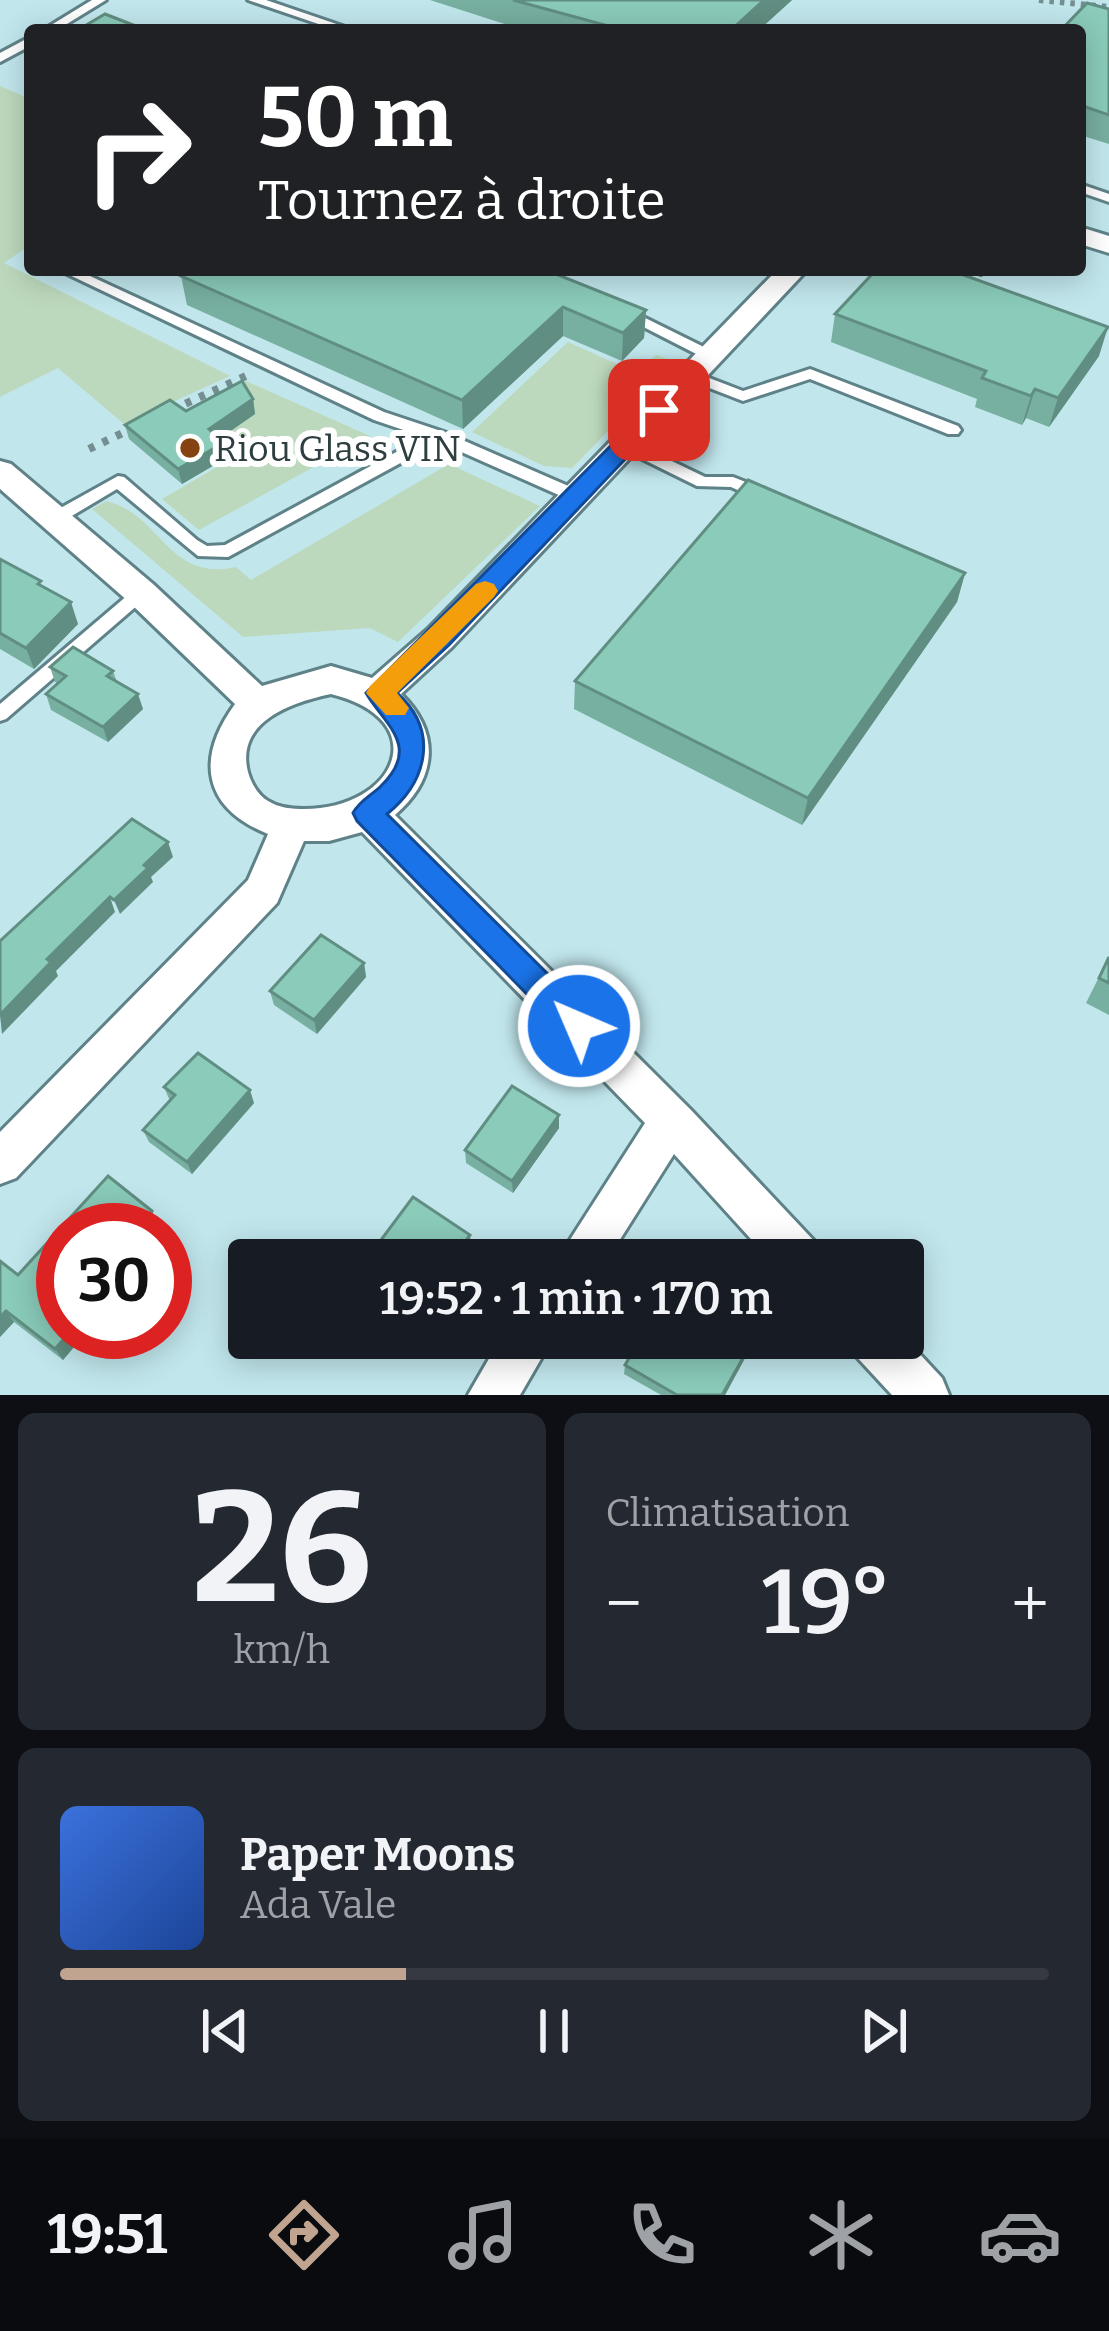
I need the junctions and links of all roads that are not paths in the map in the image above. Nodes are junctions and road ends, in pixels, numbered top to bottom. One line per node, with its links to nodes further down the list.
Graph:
1 (100, 0): 3 (lane)
2 (254, 0): 4 (lane)
3 (59, 24)
4 (329, 24)
5 (79, 276): 10 (lane)
6 (787, 276): 8 (street)
7 (612, 297): 8 (lane)
8 (701, 366): 9 (lane); 11 (street)
9 (953, 430)
10 (438, 436): 13 (lane); 15 (lane)
11 (626, 444): 13 (street); 14 (lane)
12 (0, 472): 15 (street)
13 (576, 496): 17 (street)
14 (774, 501)
15 (54, 518): 16 (street)
16 (141, 593): 18 (street); 19 (lane)
17 (379, 693): 18 (street); 20 (street)
18 (257, 703): 21 (street)
19 (0, 715)
20 (368, 813): 21 (street); 22 (street)
21 (291, 826): 23 (street)
22 (675, 1124): 24 (street); 25 (street)
23 (0, 1163)
24 (594, 1239)
25 (781, 1239)
26 (515, 1359): 28 (street)
27 (892, 1359): 29 (street)
28 (492, 1395)
29 (925, 1395)

